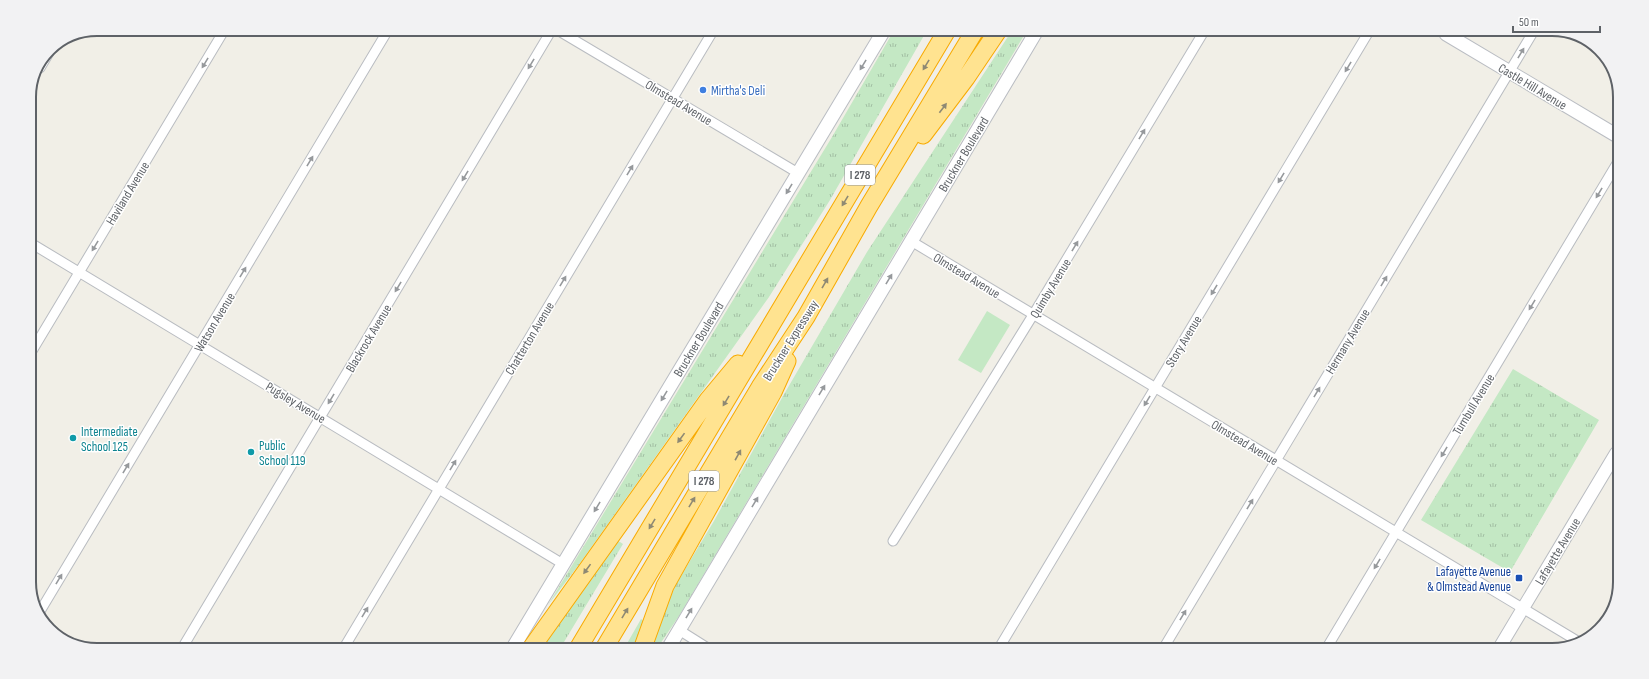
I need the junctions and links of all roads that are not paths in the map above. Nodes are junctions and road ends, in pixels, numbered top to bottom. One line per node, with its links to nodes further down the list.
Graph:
1 (221, 36): 23 (street, Haviland Avenue, one-way to 23)
2 (384, 36): 28 (street, Watson Avenue, one-way to 2)
3 (548, 36): 30 (street, Blackrock Avenue, one-way to 30)
4 (567, 36): 16 (street, Olmstead Avenue)
5 (710, 36): 16 (street, Chatterton Avenue)
6 (881, 36): 19 (main road, Bruckner Boulevard, one-way to 19)
7 (944, 36): 26 (highway, Bruckner Expressway / I 278, one-way to 26)
8 (972, 36): 20 (highway, Bruckner Expressway / I 278)
9 (994, 36): 20 (highway, one-way to 9)
10 (1034, 36): 21 (main road, Bruckner Boulevard)
11 (1201, 36): 24 (street, Quimby Avenue, one-way to 11)
12 (1366, 36): 29 (street, Story Avenue, one-way to 29)
13 (1449, 36): 15 (main road, Castle Hill Avenue)
14 (1531, 36): 15 (street, Hermany Avenue, one-way to 14)
15 (1509, 71): 17 (main road, Castle Hill Avenue); 32 (street, Hermany Avenue, one-way to 15)
16 (673, 99): 19 (street, Olmstead Avenue); 33 (street, Chatterton Avenue, one-way to 16)
17 (1613, 133)
18 (1613, 170): 34 (street, Turnbull Avenue, one-way to 34)
19 (798, 173): 36 (main road, Bruckner Boulevard, one-way to 36)
20 (869, 206): 25 (highway, Bruckner Expressway / I 278, one-way to 20)
21 (911, 241): 24 (street, Olmstead Avenue); 39 (main road, Bruckner Boulevard, one-way to 21)
22 (36, 246): 23 (street, Pugsley Avenue)
23 (80, 272): 27 (street, Haviland Avenue); 28 (street, Pugsley Avenue)
24 (1033, 315): 29 (street, Olmstead Avenue); 35 (street, Quimby Avenue)
25 (806, 317): 46 (highway, Bruckner Expressway / I 278, one-way to 25); 47 (highway, one-way to 25)
26 (775, 319): 44 (highway, one-way to 44); 45 (highway, Bruckner Expressway / I 278, one-way to 45)
27 (36, 344)
28 (200, 344): 30 (street, Pugsley Avenue); 37 (street, Watson Avenue, one-way to 28)
29 (1155, 388): 32 (street, Olmstead Avenue); 50 (street, Story Avenue, one-way to 50)
30 (320, 417): 33 (street, Pugsley Avenue); 41 (street, Blackrock Avenue)
31 (1613, 458): 38 (street, Lafayette Avenue)
32 (1276, 460): 34 (street, Olmstead Avenue); 51 (street, Hermany Avenue, one-way to 32)
33 (439, 489): 36 (street, Pugsley Avenue); 42 (street, Chatterton Avenue, one-way to 33)
34 (1396, 532): 38 (street, Olmstead Avenue); 52 (street, Turnbull Avenue, one-way to 52)
35 (893, 541)
36 (563, 564): 43 (main road, Bruckner Boulevard)
37 (42, 608)
38 (1523, 609): 40 (street, Olmstead Avenue); 53 (street, Lafayette Avenue)
39 (679, 630): 48 (main road, Bruckner Boulevard); 49 (street)
40 (1574, 639)
41 (185, 643)
42 (347, 643)
43 (516, 643)
44 (534, 643)
45 (581, 643)
46 (607, 643)
47 (644, 643)
48 (671, 643)
49 (700, 643)
50 (1002, 643)
51 (1167, 643)
52 (1330, 643)
53 (1502, 643)

